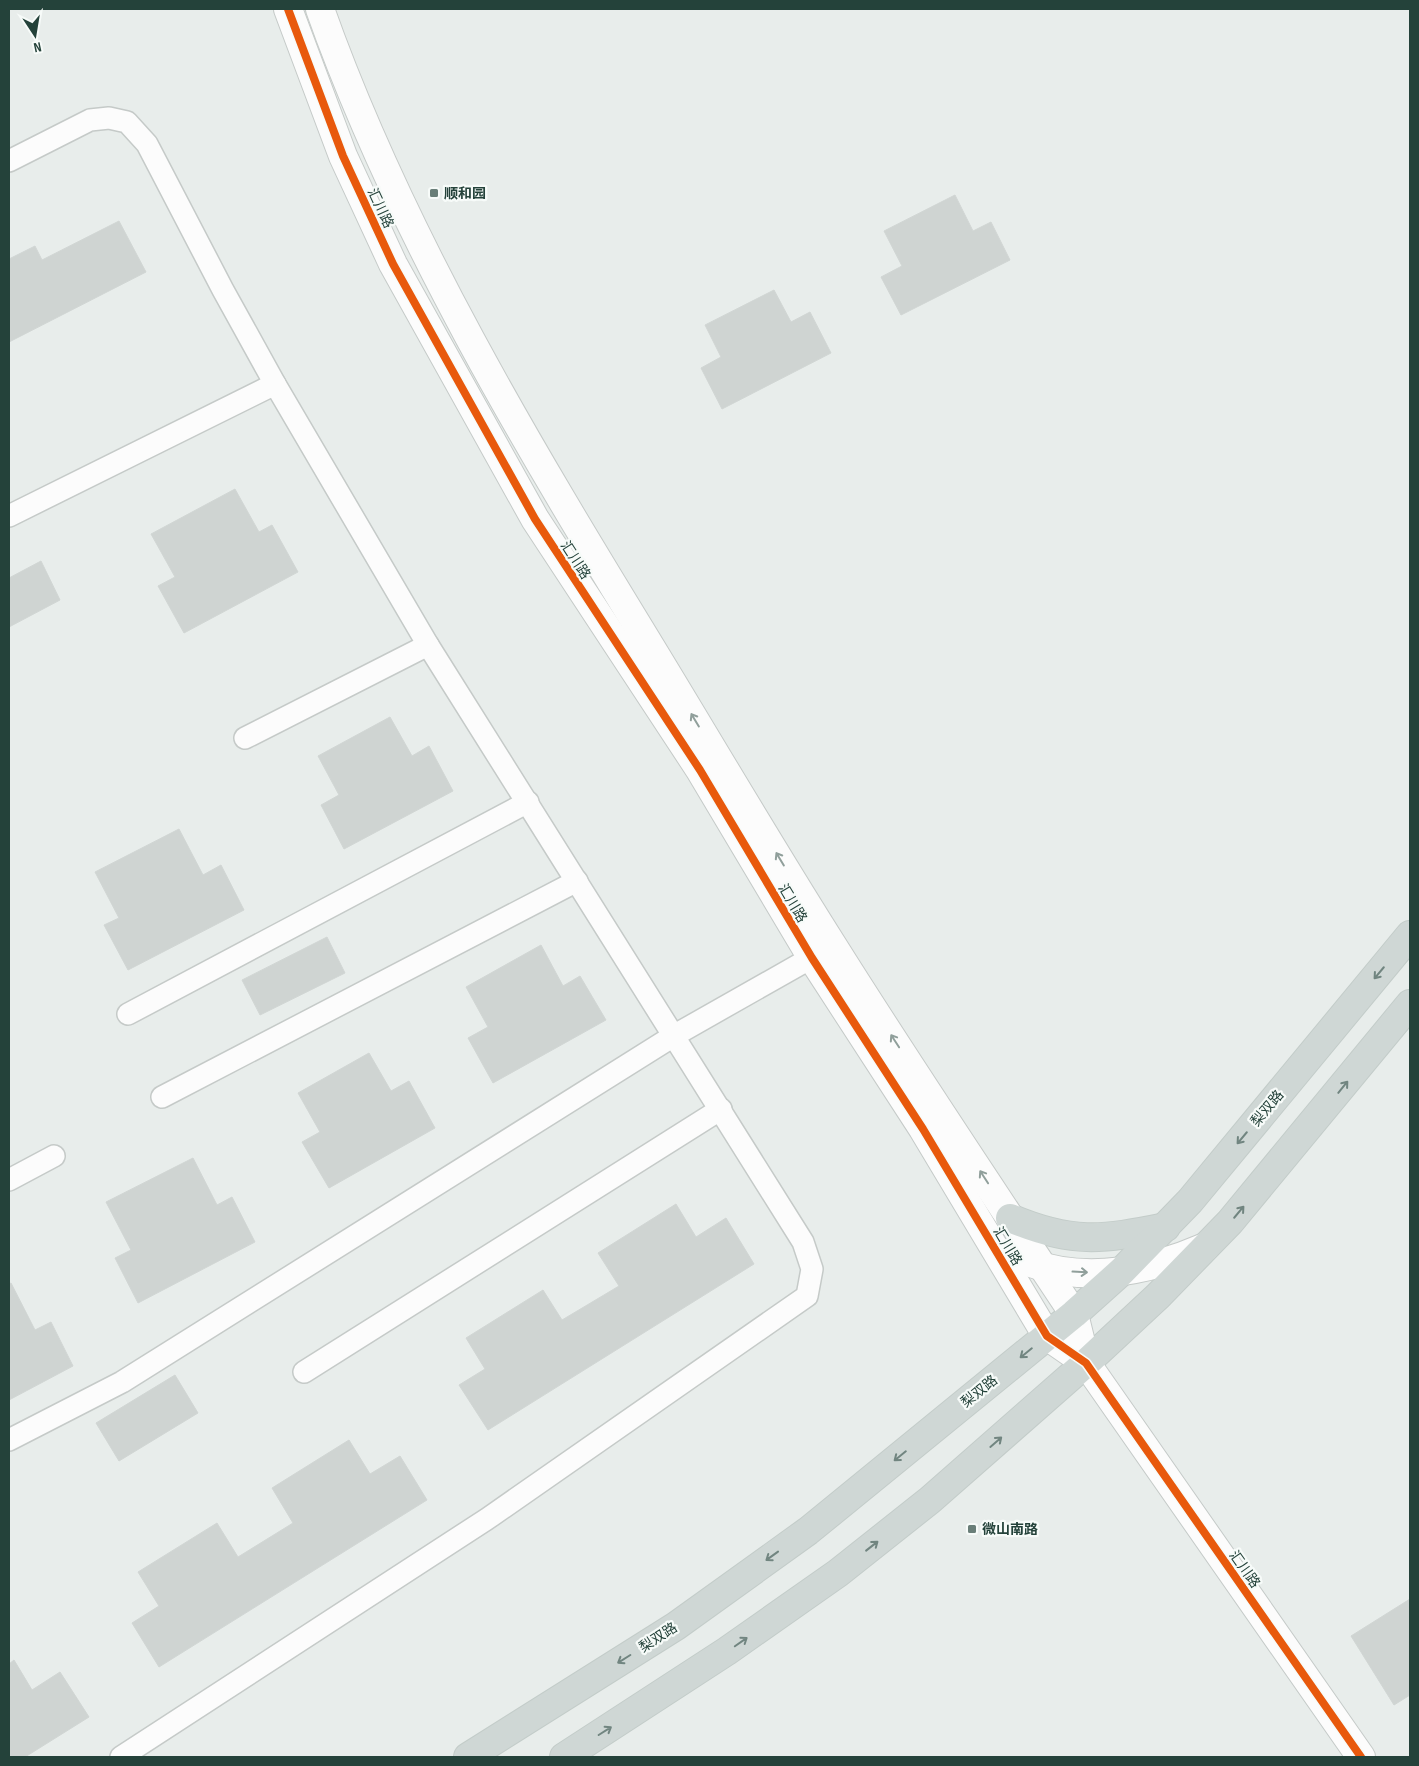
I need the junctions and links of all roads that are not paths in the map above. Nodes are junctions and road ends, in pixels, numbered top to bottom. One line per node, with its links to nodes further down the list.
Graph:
1 (288, 9): 11 (street, 汇川路)
2 (320, 9): 11 (street, 汇川路, one-way to 2)
3 (9, 161): 4 (lane)
4 (275, 384): 5 (lane); 6 (lane)
5 (9, 516)
6 (428, 644): 7 (lane); 8 (lane)
7 (245, 738)
8 (528, 802): 9 (lane); 13 (lane)
9 (577, 881): 14 (lane); 15 (lane)
10 (1410, 935): 20 (main road, 梨双路, one-way to 20)
11 (822, 952): 14 (lane); 19 (street, 汇川路, one-way to 11); 21 (street, 汇川路)
12 (1410, 1004): 22 (main road, one-way to 12)
13 (128, 1014)
14 (675, 1035): 16 (lane); 29 (lane)
15 (162, 1097)
16 (721, 1109): 28 (lane); 30 (lane)
17 (54, 1156): 18 (lane)
18 (9, 1180)
19 (1010, 1218): 20 (main road); 23 (street, 汇川路)
20 (1166, 1227): 24 (main road, 梨双路)
21 (988, 1237): 23 (street); 26 (street, 汇川路)
22 (1205, 1247): 24 (street); 27 (main road)
23 (1043, 1268): 24 (street, one-way to 24); 25 (street, 汇川路)
24 (1122, 1271): 25 (main road, 梨双路)
25 (1074, 1314): 26 (main road, 梨双路); 27 (street, 汇川路)
26 (1047, 1336): 27 (street, 汇川路); 31 (main road, 梨双路, one-way to 31)
27 (1086, 1363): 32 (main road, one-way to 27); 33 (street, 汇川路)
28 (304, 1372)
29 (9, 1440)
30 (121, 1757)
31 (468, 1757)
32 (564, 1757)
33 (1361, 1757)

